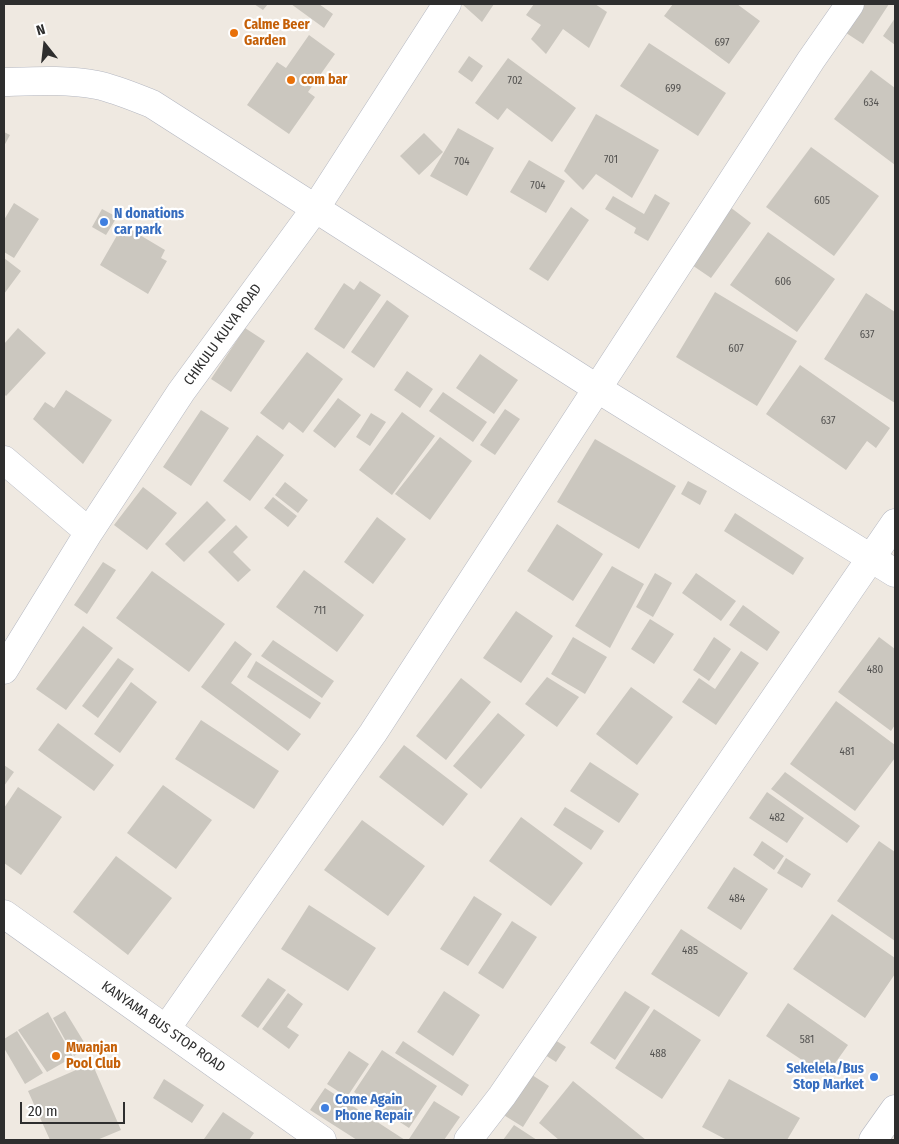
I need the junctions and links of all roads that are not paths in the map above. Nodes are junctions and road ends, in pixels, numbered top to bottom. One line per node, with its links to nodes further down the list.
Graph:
1 (447, 4): 4 (street, CHIKULU KULYA ROAD)
2 (850, 4): 5 (street)
3 (4, 82): 4 (street)
4 (315, 209): 5 (street); 8 (street, CHIKULU KULYA ROAD)
5 (598, 389): 9 (street); 13 (street)
6 (4, 460): 8 (street)
7 (895, 523): 9 (street)
8 (89, 532): 11 (street, CHIKULU KULYA ROAD)
9 (871, 558): 10 (street); 16 (street)
10 (895, 573)
11 (4, 670)
12 (4, 914): 13 (street, KANYAMA BUS STOP ROAD)
13 (166, 1029): 15 (street, KANYAMA BUS STOP ROAD)
14 (895, 1109): 17 (street)
15 (322, 1140)
16 (468, 1140)
17 (873, 1140)

